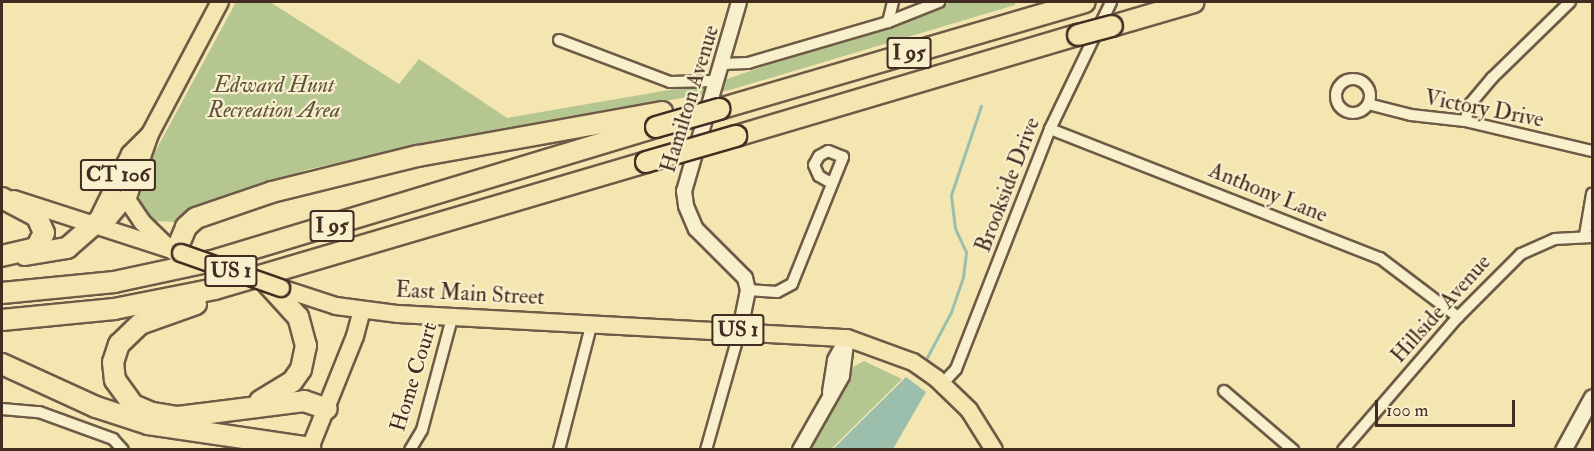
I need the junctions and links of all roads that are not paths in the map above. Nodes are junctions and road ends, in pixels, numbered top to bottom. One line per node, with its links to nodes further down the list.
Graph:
1 (220, 2): 18 (main road, CT 106)
2 (739, 2): 11 (street, Hamilton Avenue)
3 (893, 2): 9 (street)
4 (939, 2): 9 (street)
5 (1085, 2): 14 (highway, I 95, bridge)
6 (1111, 2): 16 (street, Brookside Drive)
7 (1194, 2): 24 (highway, I 95, bridge)
8 (1570, 2): 15 (street)
9 (888, 22): 11 (street)
10 (559, 40): 12 (street)
11 (721, 64): 12 (street, Hamilton Avenue)
12 (713, 81): 29 (street, Hamilton Avenue)
13 (1368, 104): 15 (street, Victory Drive)
14 (659, 120): 26 (highway); 30 (highway, I 95)
15 (1465, 121): 17 (street, Victory Drive)
16 (1050, 129): 33 (street, Anthony Lane); 39 (street, Brookside Drive)
17 (1593, 151)
18 (137, 158): 22 (main road, CT 106); 23 (main road, CT 106)
19 (831, 183): 29 (street)
20 (1593, 194): 25 (street)
21 (2, 196): 23 (main road, East Main Street / US 1); 27 (highway)
22 (126, 198): 23 (main road, CT 106); 26 (main road)
23 (96, 223): 26 (main road, East Main Street / US 1); 27 (highway)
24 (397, 236): 34 (highway, I 95); 44 (highway)
25 (1589, 236): 33 (street, Hillside Avenue)
26 (175, 251): 28 (main road, East Main Street / US 1, bridge)
27 (2, 256)
28 (274, 286): 31 (main road, East Main Street / US 1); 44 (highway)
29 (748, 290): 36 (street)
30 (2, 293)
31 (362, 310): 32 (main road, East Main Street / US 1); 43 (main road)
32 (453, 314): 35 (main road, East Main Street / US 1); 47 (street, Home Court)
33 (1458, 317): 53 (street, Hillside Avenue)
34 (2, 320)
35 (592, 322): 36 (main road, East Main Street / US 1); 48 (street)
36 (740, 330): 37 (main road, East Main Street / US 1); 49 (street)
37 (847, 338): 39 (main road, East Main Street / US 1); 50 (street)
38 (2, 364): 45 (highway)
39 (940, 381): 51 (main road, US 1)
40 (1224, 391): 52 (street)
41 (1593, 397): 54 (main road)
42 (2, 409): 46 (street)
43 (327, 409): 44 (highway); 45 (main road)
44 (223, 413)
45 (310, 449)
46 (123, 450)
47 (410, 450)
48 (559, 450)
49 (706, 450)
50 (800, 450)
51 (994, 450)
52 (1293, 450)
53 (1343, 450)
54 (1563, 450)

